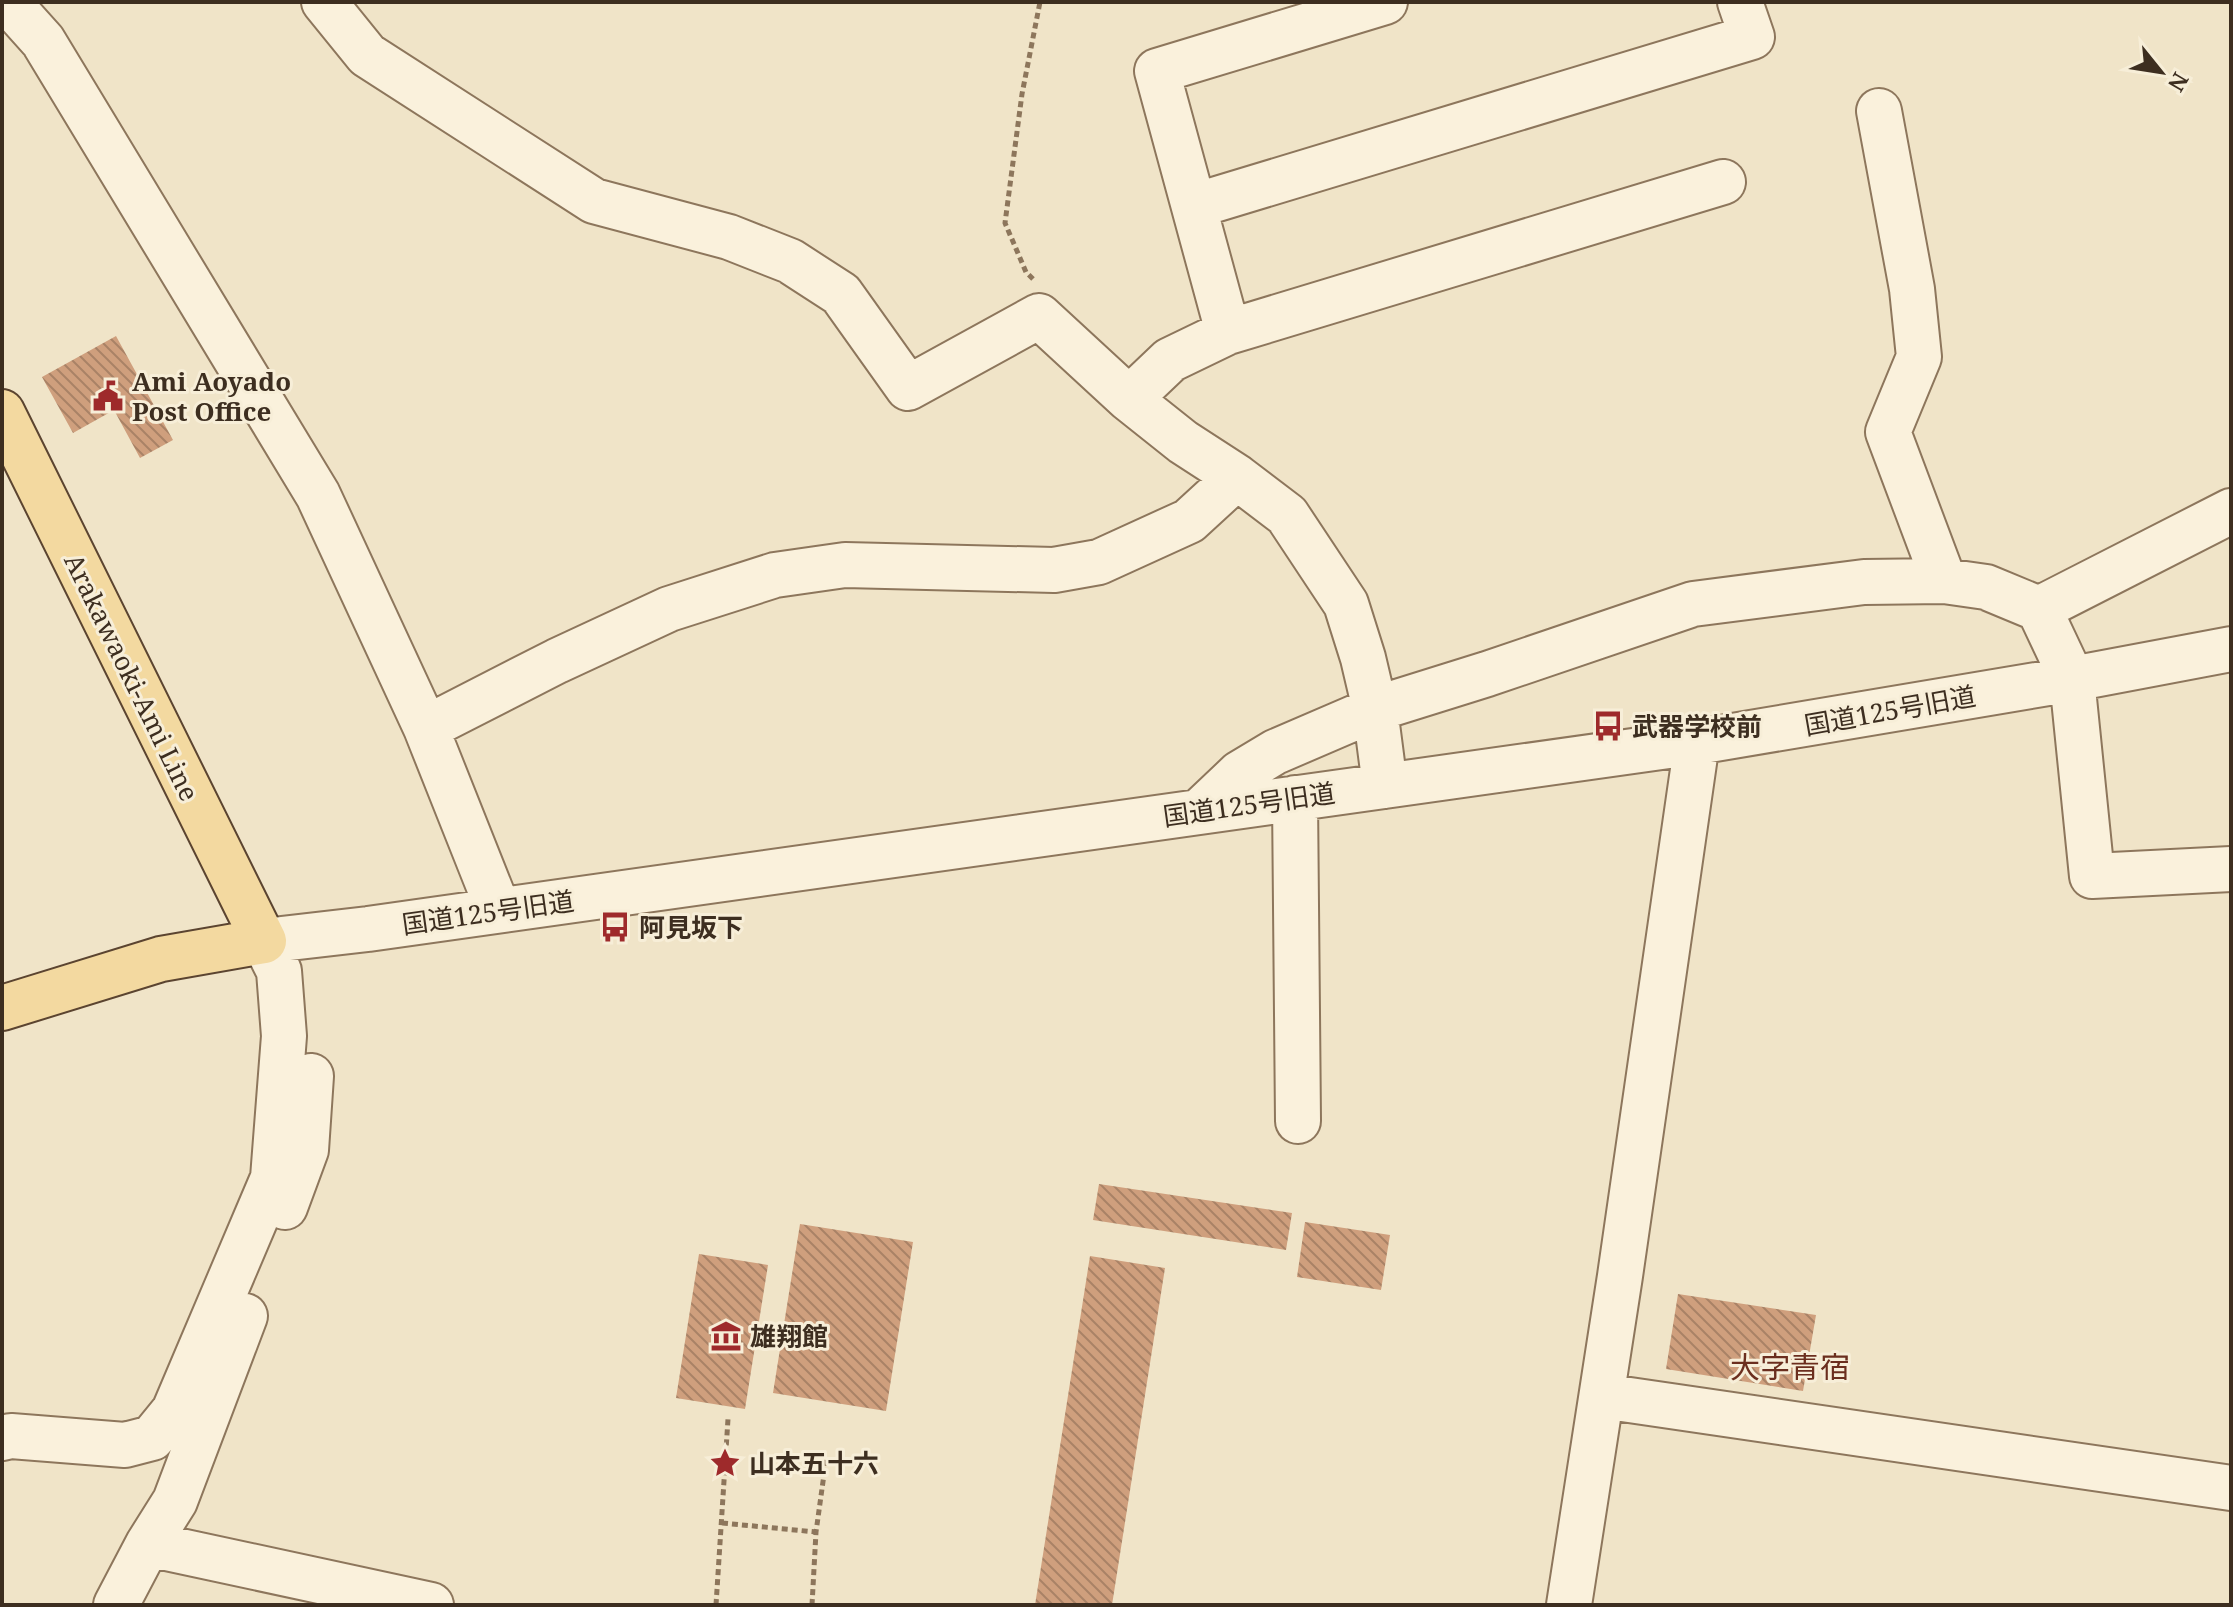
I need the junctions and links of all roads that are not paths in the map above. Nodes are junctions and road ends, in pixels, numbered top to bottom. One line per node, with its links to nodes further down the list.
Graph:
1 (8, 2): 18 (street)
2 (324, 2): 9 (street)
3 (1385, 2): 7 (street)
4 (1740, 2): 7 (street)
5 (1879, 111): 13 (street)
6 (1723, 182): 8 (street)
7 (1194, 206): 8 (street)
8 (1228, 332): 9 (street)
9 (1129, 399): 11 (street)
10 (2, 412): 25 (main road, Arakawaoki-Ami Line)
11 (1237, 477): 17 (street); 18 (street)
12 (2231, 511): 14 (street)
13 (1944, 581): 14 (street); 17 (street)
14 (2039, 609): 16 (street)
15 (2231, 649): 16 (street, 国道125号旧道)
16 (2072, 679): 19 (street, 国道125号旧道); 23 (street)
17 (1375, 709): 20 (street); 22 (street)
18 (426, 728): 24 (street)
19 (1697, 742): 20 (street, 国道125号旧道); 29 (street)
20 (1385, 786): 21 (street, 国道125号旧道)
21 (1295, 798): 22 (street, 国道125号旧道); 28 (street)
22 (1200, 811): 24 (street, 国道125号旧道)
23 (2231, 869)
24 (498, 909): 25 (street, 国道125号旧道)
25 (264, 941): 26 (main road); 27 (street)
26 (2, 1008)
27 (284, 1036): 30 (street); 32 (street)
28 (1298, 1121)
29 (1602, 1396): 31 (street); 35 (street)
30 (5, 1444)
31 (2231, 1488)
32 (148, 1544): 33 (street); 34 (street)
33 (116, 1605)
34 (431, 1605)
35 (1569, 1605)

